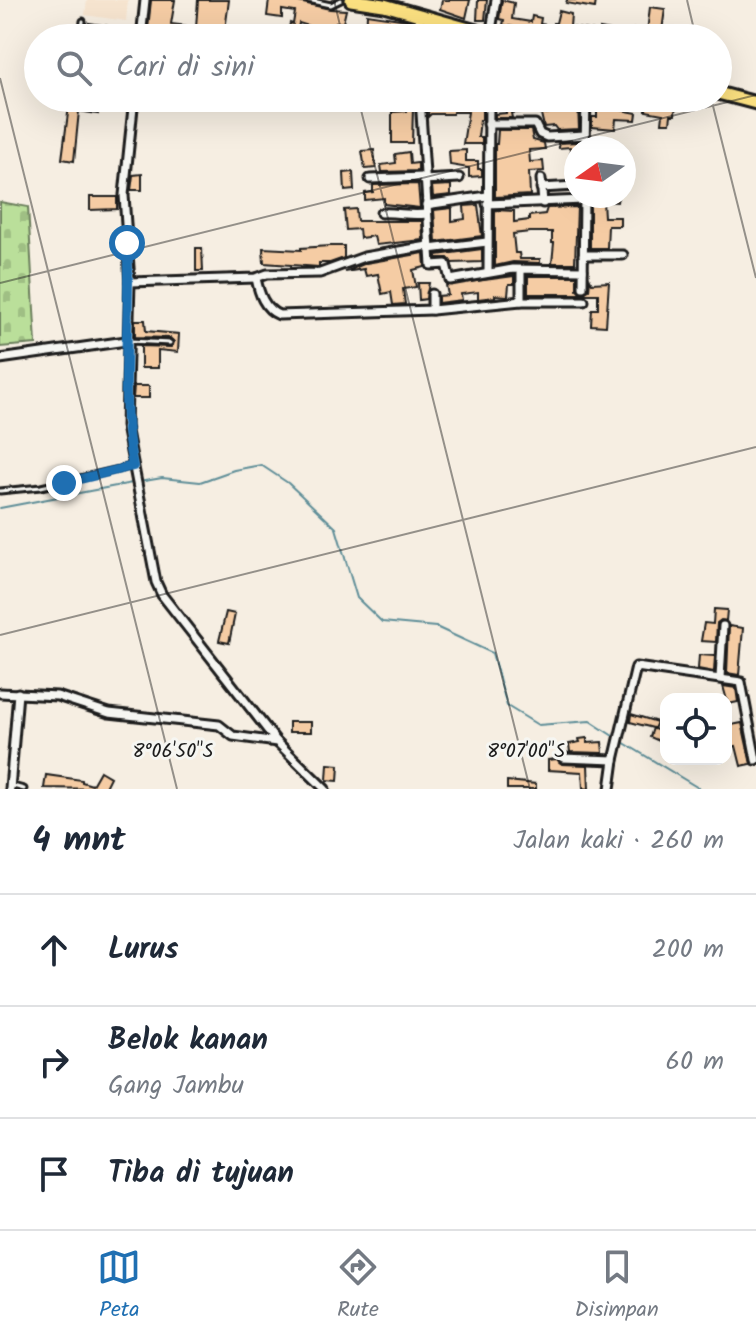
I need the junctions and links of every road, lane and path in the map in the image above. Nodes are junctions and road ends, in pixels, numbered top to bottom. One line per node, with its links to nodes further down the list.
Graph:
1 (145, 0): 10 (street)
2 (308, 0): 3 (lane)
3 (341, 0)
4 (496, 0): 13 (street)
5 (356, 1): 6 (highway)
6 (384, 3): 7 (highway)
7 (419, 16): 11 (street); 12 (highway)
8 (83, 21): 9 (lane)
9 (83, 24)
10 (142, 24)
11 (419, 24)
12 (448, 24)
13 (495, 24)
14 (732, 97): 15 (highway)
15 (756, 103)
16 (133, 112): 40 (street)
17 (421, 112): 22 (street)
18 (488, 112): 20 (street)
19 (586, 112): 21 (street)
20 (488, 124): 21 (street); 26 (street)
21 (585, 135)
22 (423, 178): 23 (street); 24 (street); 30 (street)
23 (459, 178)
24 (370, 179)
25 (564, 185): 28 (street)
26 (487, 200): 28 (street); 30 (street); 32 (street)
27 (564, 200): 28 (street)
28 (543, 203)
29 (584, 208): 34 (street)
30 (426, 210): 31 (street); 33 (street)
31 (381, 213)
32 (487, 242): 33 (street); 38 (street)
33 (429, 248): 38 (street); 39 (street)
34 (583, 255): 35 (street); 37 (street)
35 (623, 255)
36 (521, 270): 37 (street); 38 (street); 43 (street)
37 (583, 270): 41 (street)
38 (488, 272)
39 (257, 278): 40 (street); 45 (street)
40 (130, 282): 46 (street)
41 (583, 287)
42 (432, 294): 45 (street)
43 (521, 301): 44 (street); 45 (street)
44 (584, 301)
45 (432, 310)
46 (126, 341): 47 (lane); 48 (street); 49 (street)
47 (170, 343)
48 (0, 359)
49 (133, 469): 50 (lane); 58 (street)
50 (0, 491)
51 (723, 626): 52 (street)
52 (720, 678): 56 (street); 60 (street)
53 (0, 693): 54 (street)
54 (18, 693): 58 (street); 62 (street)
55 (756, 702): 56 (street)
56 (745, 704): 57 (street)
57 (754, 737): 61 (street)
58 (277, 742): 64 (street)
59 (563, 758): 60 (street)
60 (614, 760): 65 (street)
61 (756, 760)
62 (11, 787): 63 (lane)
63 (24, 789)
64 (325, 789)
65 (610, 789)

